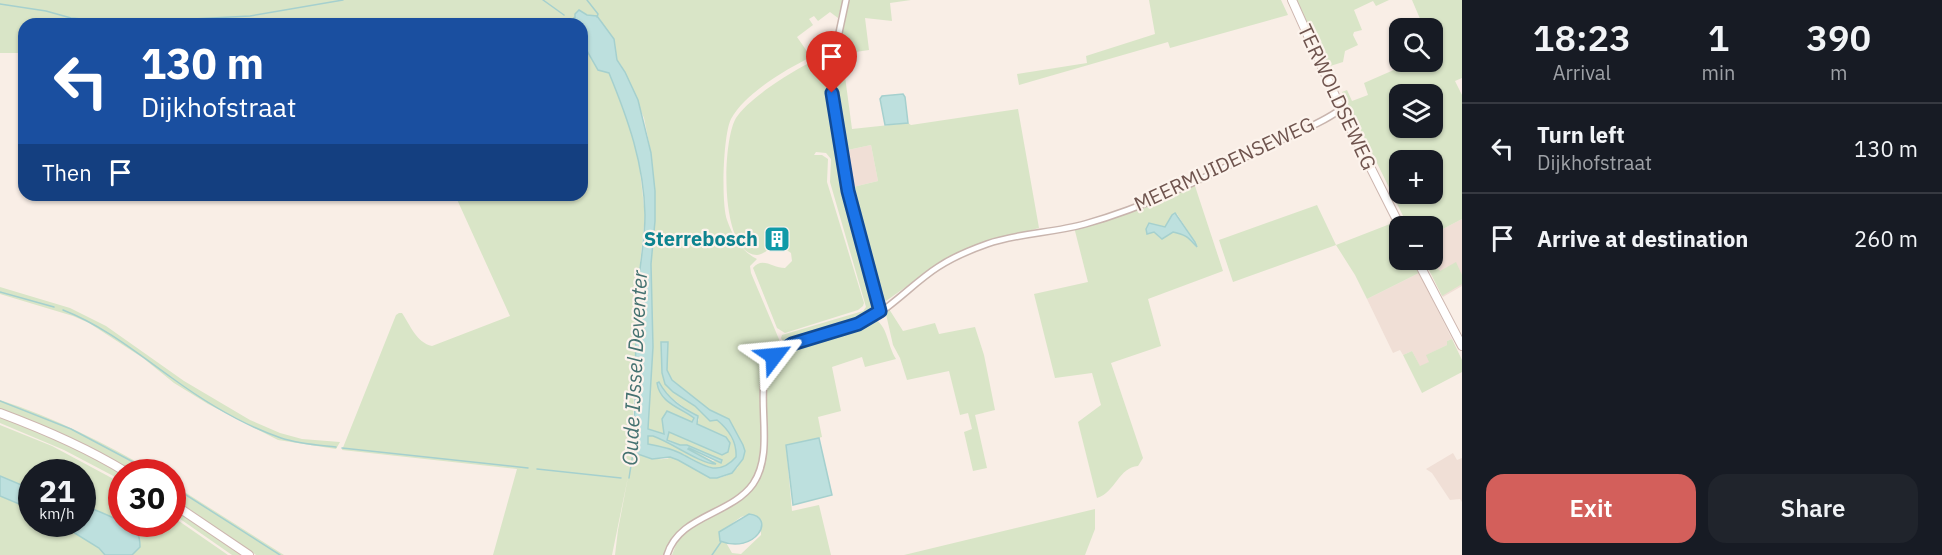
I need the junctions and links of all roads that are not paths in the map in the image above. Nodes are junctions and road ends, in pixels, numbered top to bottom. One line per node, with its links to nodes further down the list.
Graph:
1 (846, 0): 6 (street)
2 (1292, 0): 3 (main road, TERWOLDSEWEG)
3 (1341, 109): 4 (main road, TERWOLDSEWEG); 6 (street, MEERMUIDENSEWEG)
4 (1395, 216)
5 (1422, 270): 7 (main road)
6 (880, 311): 12 (street, MEERMUIDENSEWEG)
7 (1462, 346)
8 (0, 413): 9 (main road)
9 (108, 461)
10 (186, 512): 11 (main road)
11 (249, 555)
12 (667, 555)

